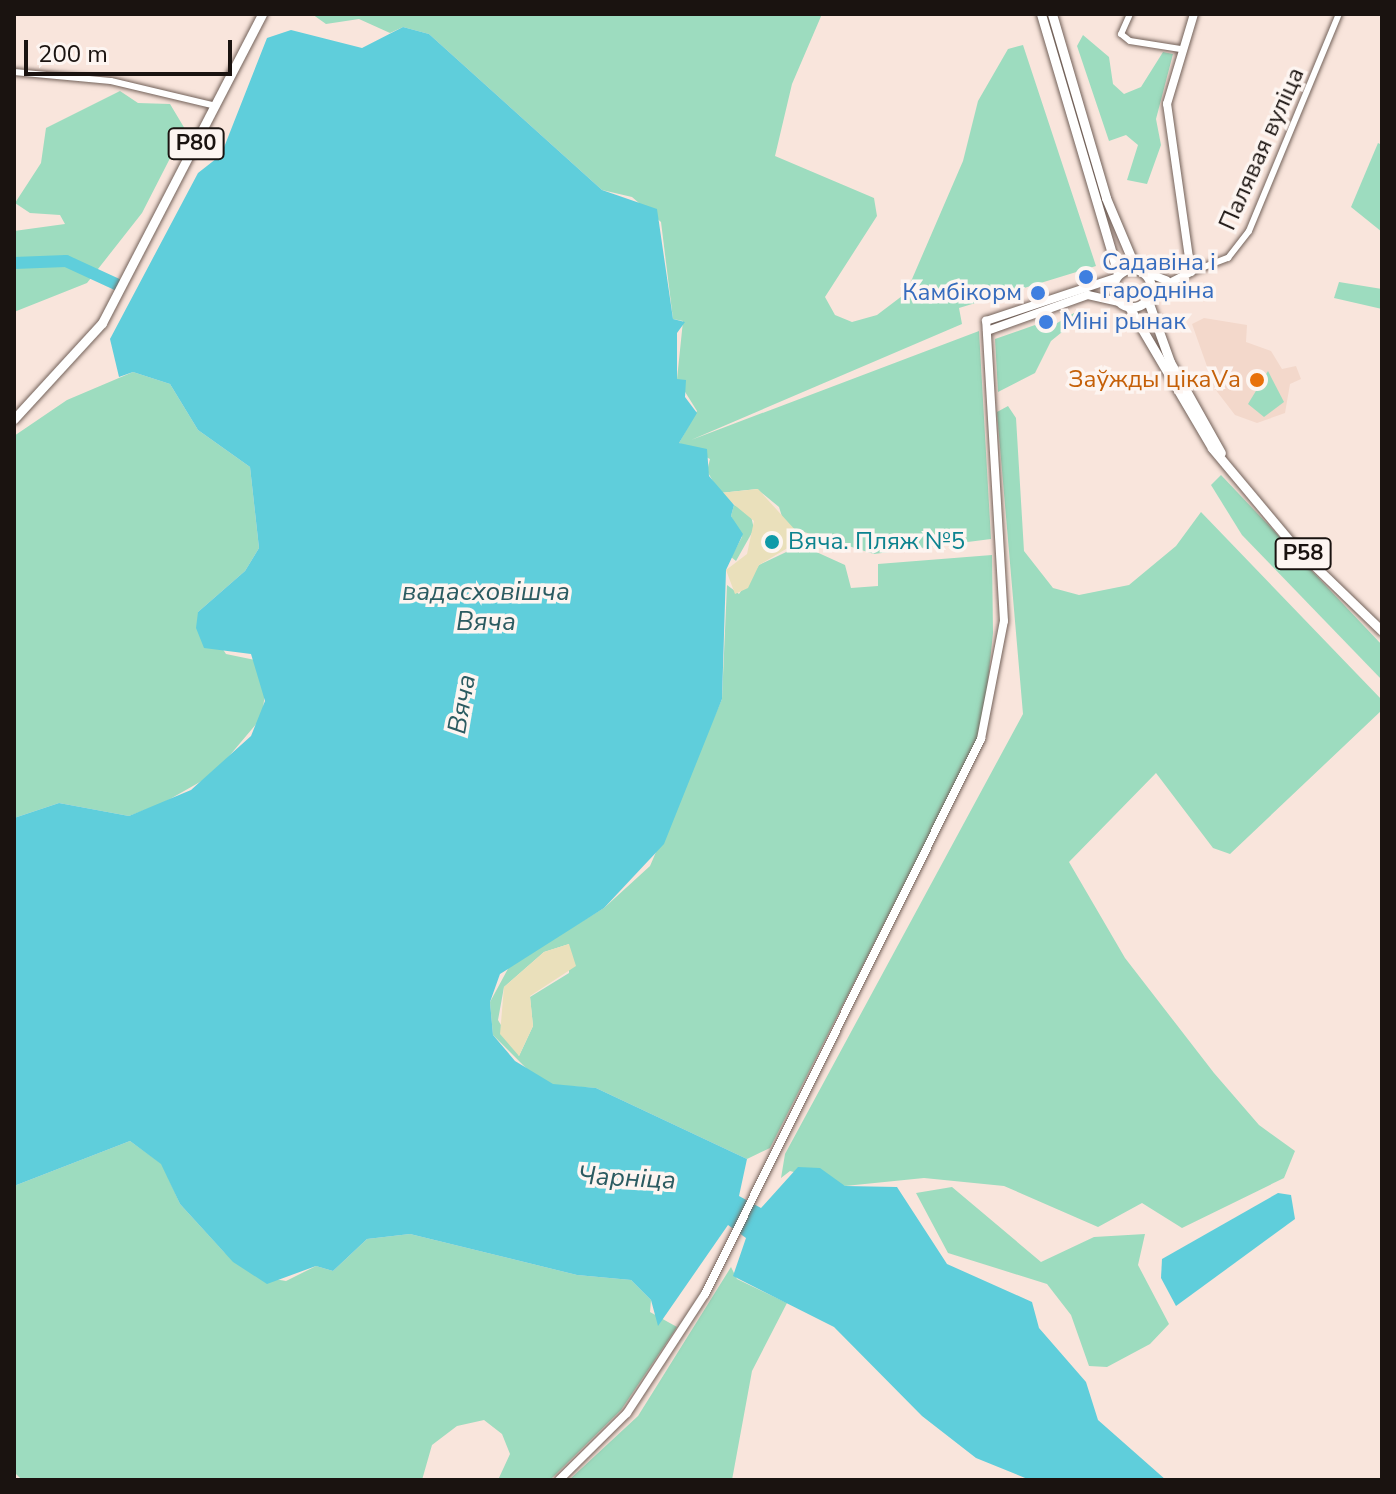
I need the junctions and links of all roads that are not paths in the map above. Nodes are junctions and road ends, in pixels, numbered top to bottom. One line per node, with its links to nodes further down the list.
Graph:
1 (262, 14): 9 (main road, Р80)
2 (1041, 14): 12 (main road, Р58)
3 (1052, 14): 10 (main road, Р58)
4 (1130, 14): 7 (street)
5 (1194, 14): 7 (street)
6 (1339, 14): 11 (street, Палявая вуліца)
7 (1180, 49): 11 (street)
8 (14, 72): 9 (street)
9 (216, 106): 17 (main road, Р80)
10 (1139, 270): 12 (main road); 13 (street); 14 (main road, Р58)
11 (1191, 272): 13 (street)
12 (1117, 276): 15 (main road, Р58); 16 (street)
13 (1167, 280): 14 (street)
14 (1149, 296): 15 (main road); 18 (main road, Р58)
15 (1124, 304): 16 (street); 18 (main road, Р58)
16 (987, 331): 20 (street)
17 (14, 419)
18 (1226, 463): 19 (main road, Р58)
19 (1382, 631)
20 (559, 1480)

